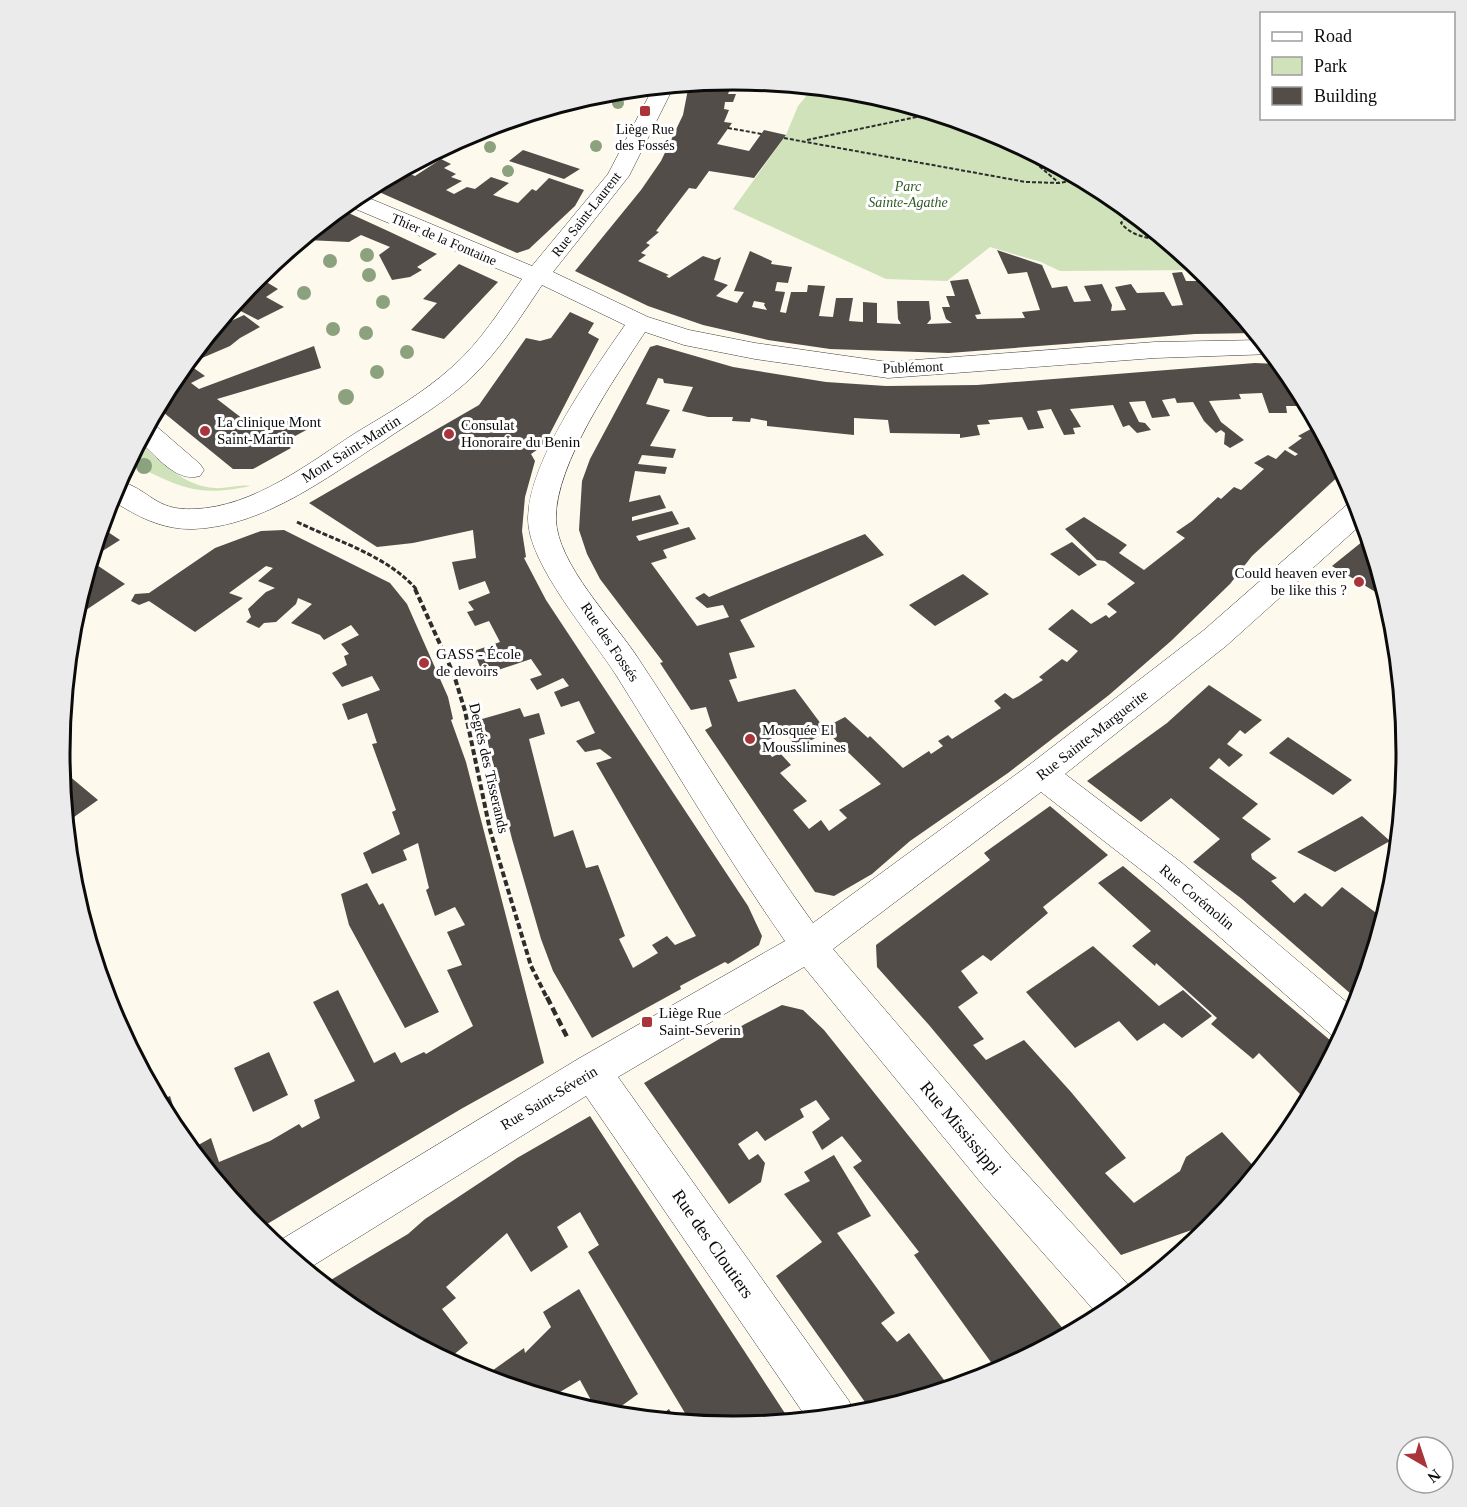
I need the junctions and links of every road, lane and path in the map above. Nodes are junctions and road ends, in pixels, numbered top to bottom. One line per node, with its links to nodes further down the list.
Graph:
1 (660, 95): 13 (street, Rue Saint-Laurent)
2 (917, 117): 6 (path)
3 (728, 128): 4 (path)
4 (762, 134)
5 (784, 138): 6 (path)
6 (803, 141): 9 (path)
7 (1038, 165): 9 (path)
8 (1069, 181): 9 (path)
9 (1059, 183)
10 (363, 204): 13 (street, Thier de la Fontaine)
11 (1125, 219): 12 (path)
12 (1149, 238)
13 (538, 274): 14 (street, Publémont); 18 (street, Mont Saint-Martin)
14 (639, 321): 15 (street, Publémont); 22 (street, Rue des Fossés)
15 (1258, 348)
16 (151, 437): 17 (street)
17 (190, 470)
18 (124, 494)
19 (1352, 516): 21 (street, Rue Sainte-Marguerite)
20 (301, 525): 24 (path, Degrés des Tisserands)
21 (1041, 774): 22 (street, Rue Sainte-Marguerite); 23 (street, Rue Corémolin)
22 (811, 944): 24 (street, Rue Saint-Séverin); 26 (street, Rue Mississippi)
23 (1340, 1019)
24 (592, 1072): 25 (street, Rue Saint-Séverin); 27 (street, Rue des Cloutiers)
25 (296, 1252)
26 (1111, 1298)
27 (829, 1410)

